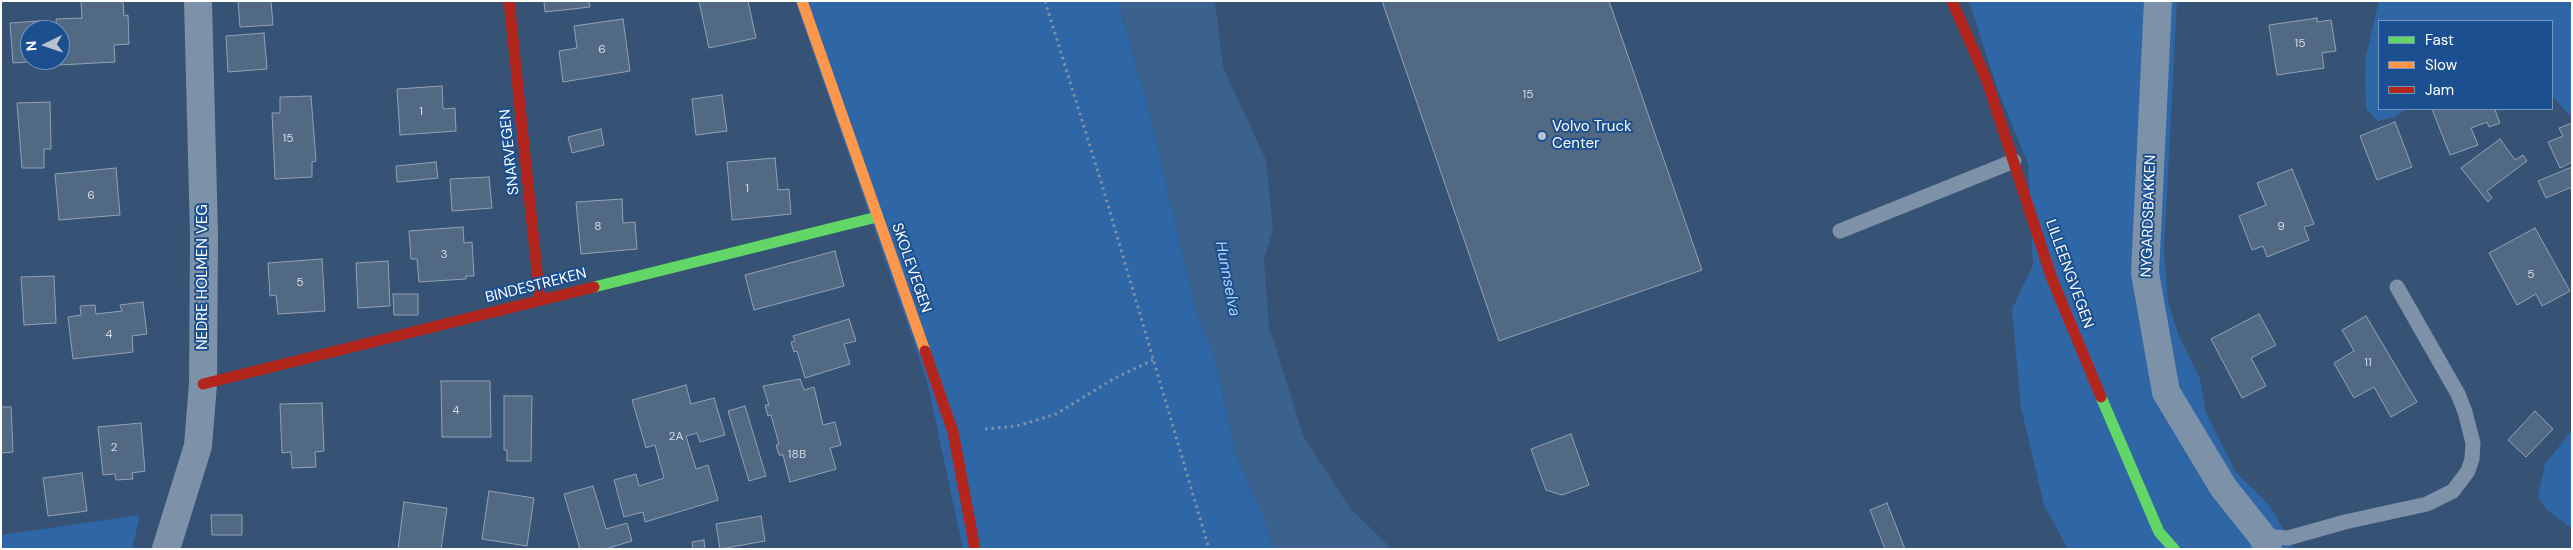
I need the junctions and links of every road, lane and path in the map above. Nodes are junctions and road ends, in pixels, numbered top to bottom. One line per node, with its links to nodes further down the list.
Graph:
1 (198, 1): 13 (street, NEDRE HOLMEN VEG)
2 (509, 1): 11 (street, SNARVEGEN)
3 (802, 1): 8 (street, SKOLEVEGEN)
4 (1045, 1): 12 (path)
5 (1952, 1): 7 (street, LILLEENGVEGEN)
6 (2158, 1): 15 (street, NYGARDSBAKKEN)
7 (2014, 161): 9 (lane); 19 (street, LILLEENGVEGEN)
8 (877, 217): 11 (street, BINDESTREKEN); 14 (street, SKOLEVEGEN)
9 (1840, 231)
10 (2397, 287): 15 (lane)
11 (540, 300): 13 (street, BINDESTREKEN)
12 (1153, 360): 14 (path); 18 (path)
13 (203, 384): 16 (street, NEDRE HOLMEN VEG)
14 (953, 432): 17 (street, SKOLEVEGEN)
15 (2265, 542)
16 (166, 549)
17 (976, 549)
18 (1208, 549)
19 (2174, 549)

